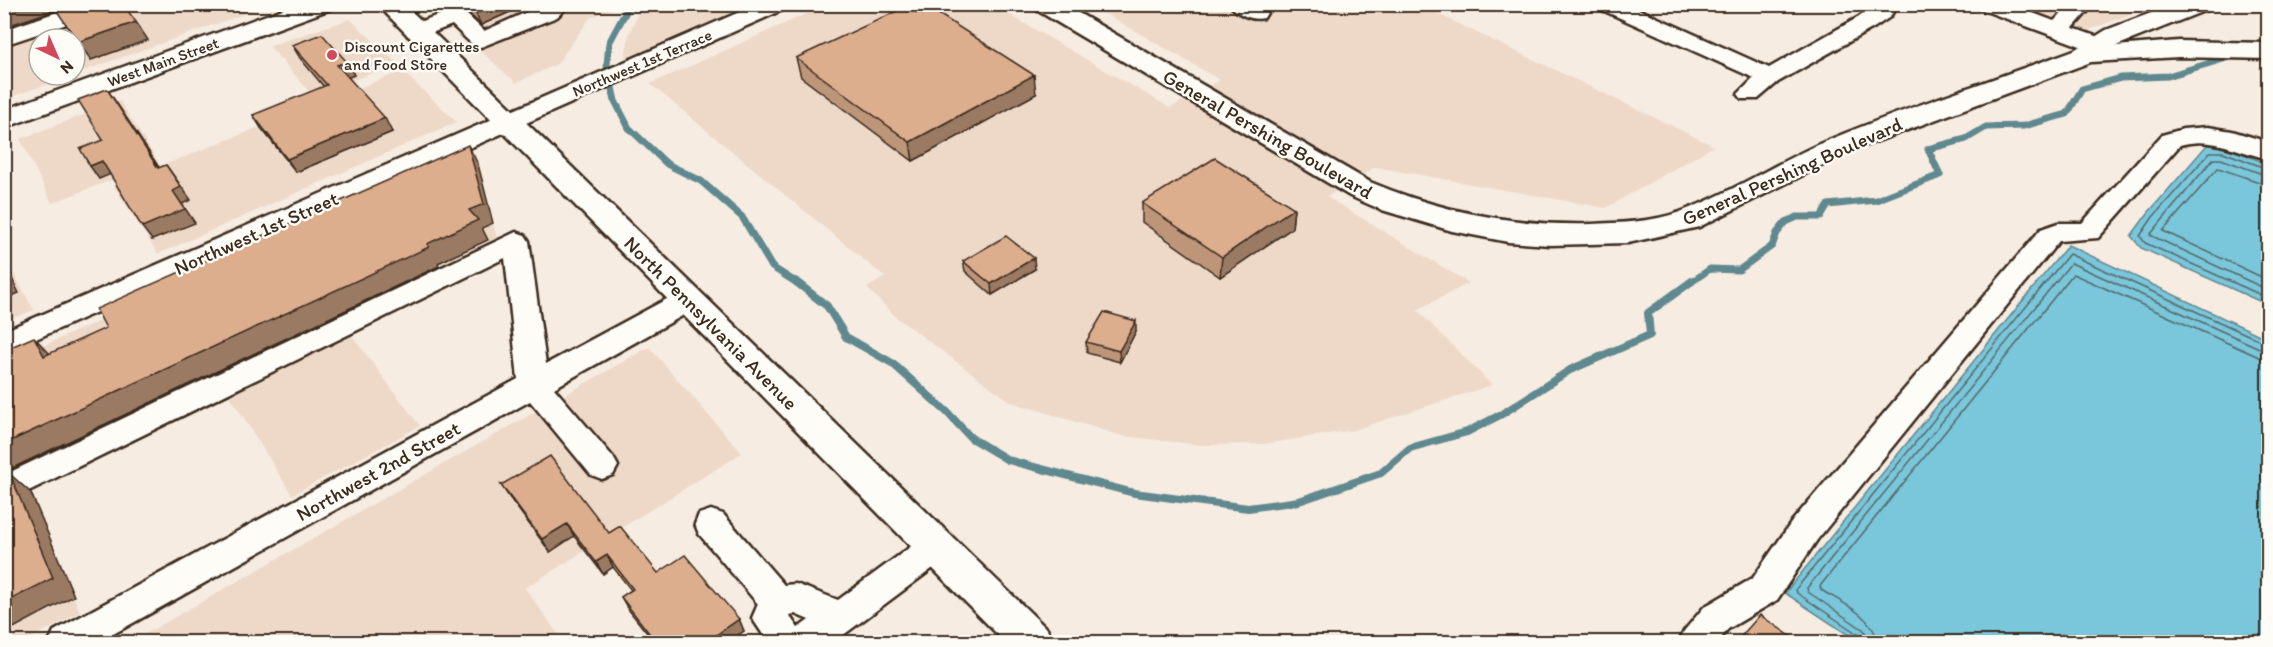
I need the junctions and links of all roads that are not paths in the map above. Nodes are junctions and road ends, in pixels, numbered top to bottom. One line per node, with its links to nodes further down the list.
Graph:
1 (104, 4): 16 (street)
2 (322, 4): 22 (main road, West Main Street)
3 (389, 4): 15 (main road, North Pennsylvania Avenue)
4 (560, 4): 15 (street)
5 (777, 4): 23 (street, Northwest 1st Terrace)
6 (1044, 4): 17 (main road, General Pershing Boulevard)
7 (1608, 4): 13 (street)
8 (1665, 4): 13 (street)
9 (1888, 4): 20 (street)
10 (1988, 4): 14 (street)
11 (2084, 4): 14 (street)
12 (2193, 7): 17 (main road, General Pershing Boulevard); 18 (main road)
13 (1643, 20): 20 (street)
14 (2058, 30): 17 (street)
15 (416, 31): 23 (main road, North Pennsylvania Avenue)
16 (4, 38)
17 (2091, 50): 18 (main road, General Pershing Boulevard)
18 (2222, 50): 19 (main road, General Pershing Boulevard)
19 (2268, 51)
20 (1770, 77): 21 (street)
21 (1750, 94)
22 (4, 120)
23 (508, 122): 25 (main road, North Pennsylvania Avenue); 26 (street, Northwest 1st Street)
24 (2268, 151): 38 (street)
25 (688, 300): 27 (street, Northwest 2nd Street); 31 (main road, North Pennsylvania Avenue)
26 (4, 344)
27 (534, 385): 28 (street); 29 (street); 34 (street, Northwest 2nd Street)
28 (602, 466)
29 (4, 490)
30 (711, 525): 32 (street)
31 (936, 547): 33 (street); 37 (main road, North Pennsylvania Avenue)
32 (776, 601): 33 (street); 35 (street)
33 (842, 617): 36 (street)
34 (67, 642)
35 (788, 642)
36 (807, 642)
37 (1032, 642)
38 (1697, 642)

